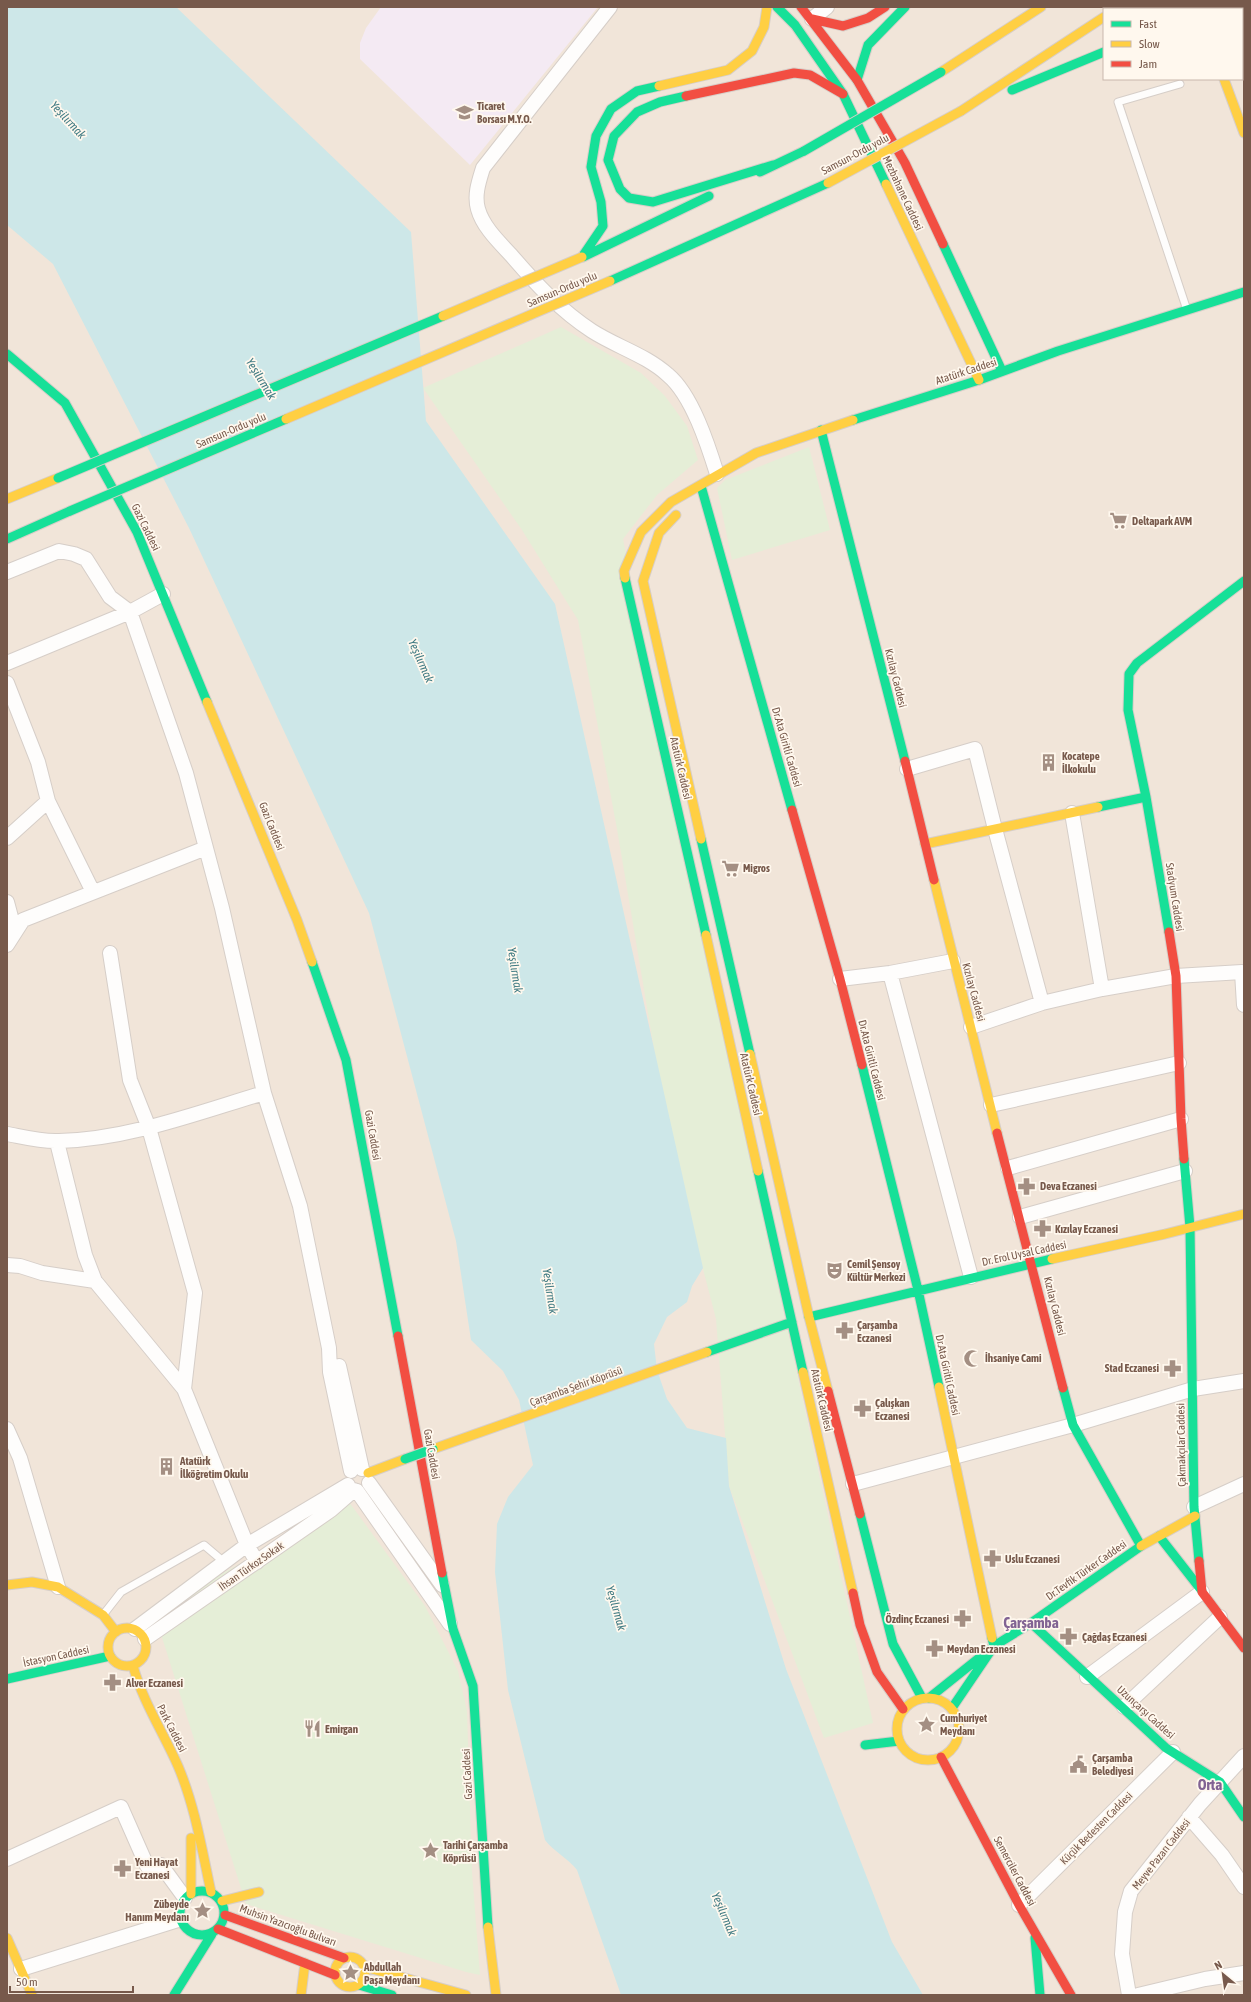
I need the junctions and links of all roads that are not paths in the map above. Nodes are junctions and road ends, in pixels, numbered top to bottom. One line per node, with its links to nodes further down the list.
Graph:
1 (610, 7): 28 (street)
2 (767, 7): 21 (main road)
3 (777, 7): 17 (main road, Mezbahane Caddesi)
4 (801, 7): 11 (main road, Mezbahane Caddesi)
5 (827, 7): 11 (street)
6 (885, 7): 11 (main road)
7 (905, 7): 14 (main road)
8 (1025, 7): 12 (main road)
9 (1041, 7): 12 (main road, Samsun-Ordu yolu)
10 (1103, 18): 18 (main road, Samsun-Ordu yolu)
11 (812, 19): 14 (main road, Mezbahane Caddesi)
12 (973, 51): 20 (main road, Samsun-Ordu yolu, bridge)
13 (1103, 52): 18 (main road)
14 (856, 80): 25 (main road, Mezbahane Caddesi)
15 (1224, 80): 19 (main road)
16 (1180, 84): 23 (lane)
17 (843, 94): 20 (main road); 26 (main road, Mezbahane Caddesi)
18 (961, 111): 31 (main road, Samsun-Ordu yolu, bridge)
19 (1244, 133)
20 (773, 165): 21 (main road, Samsun-Ordu yolu)
21 (582, 257): 30 (main road, Samsun-Ordu yolu, bridge)
22 (1244, 292): 23 (main road, Atatürk Caddesi)
23 (1187, 310): 25 (main road, Atatürk Caddesi)
24 (7, 354): 34 (main road, Gazi Caddesi)
25 (1002, 372): 26 (main road, Atatürk Caddesi)
26 (978, 380): 27 (main road, Atatürk Caddesi)
27 (821, 430): 28 (main road, Atatürk Caddesi); 38 (main road, Kızılay Caddesi)
28 (717, 474): 29 (main road, Atatürk Caddesi)
29 (701, 486): 54 (main road, Dr.Ata Giritli Caddesi); 76 (main road, Atatürk Caddesi); 77 (main road, Atatürk Caddesi)
30 (7, 499)
31 (7, 539)
32 (7, 572): 35 (street)
33 (1244, 582): 39 (main road, Stadyum Caddesi)
34 (163, 594): 35 (street); 95 (main road, Gazi Caddesi)
35 (130, 612): 36 (street); 45 (street)
36 (7, 663)
37 (7, 683): 40 (street)
38 (907, 769): 42 (street); 44 (main road, Kızılay Caddesi)
39 (1146, 797): 41 (main road); 53 (main road, Stadyum Caddesi)
40 (48, 800): 43 (street); 46 (street)
41 (1072, 813): 42 (main road); 55 (street)
42 (995, 829): 44 (main road); 56 (street)
43 (7, 838)
44 (925, 844): 51 (main road, Kızılay Caddesi)
45 (206, 848): 46 (street); 60 (street)
46 (92, 892): 48 (street)
47 (7, 902): 48 (street)
48 (15, 932): 49 (street)
49 (7, 945)
50 (110, 953): 63 (street)
51 (953, 961): 52 (street); 58 (main road, Kızılay Caddesi)
52 (890, 973): 54 (street); 73 (street)
53 (1176, 976): 55 (street); 57 (street); 59 (main road, Stadyum Caddesi)
54 (840, 979): 75 (main road, Dr.Ata Giritli Caddesi)
55 (1102, 989): 56 (street)
56 (1042, 1003): 58 (street)
57 (1244, 1005)
58 (971, 1027): 61 (main road, Kızılay Caddesi)
59 (1179, 1063): 61 (street); 62 (main road, Stadyum Caddesi)
60 (264, 1093): 63 (street); 84 (street)
61 (991, 1105): 66 (main road, Kızılay Caddesi)
62 (1181, 1119): 66 (street); 67 (main road, Stadyum Caddesi)
63 (148, 1128): 65 (street); 79 (street)
64 (7, 1134): 65 (street)
65 (57, 1142): 74 (street)
66 (1008, 1168): 69 (main road, Kızılay Caddesi)
67 (1185, 1171): 69 (street); 70 (main road, Stadyum Caddesi)
68 (1244, 1214): 70 (main road, Dr. Erol Uysal Caddesi)
69 (1020, 1217): 71 (main road, Kızılay Caddesi)
70 (1190, 1227): 71 (main road, Dr. Erol Uysal Caddesi); 80 (main road, Çakmakçılar Caddesi)
71 (1033, 1264): 73 (main road, Dr. Erol Uysal Caddesi); 81 (main road, Kızılay Caddesi)
72 (7, 1265): 74 (street)
73 (971, 1277): 75 (main road, Dr. Erol Uysal Caddesi)
74 (95, 1281): 79 (street)
75 (918, 1290): 76 (main road, Dr. Erol Uysal Caddesi); 83 (main road, Dr.Ata Giritli Caddesi)
76 (809, 1317): 77 (main road); 85 (main road, Atatürk Caddesi)
77 (792, 1322): 84 (main road, Çarşamba Şehir Köprüsü, bridge); 112 (main road, Atatürk Caddesi)
78 (1244, 1381): 80 (street)
79 (184, 1389): 89 (street)
80 (1193, 1389): 81 (street); 87 (main road, Çakmakçılar Caddesi)
81 (1073, 1425): 83 (street); 90 (main road, Kızılay Caddesi)
82 (7, 1429): 94 (street)
83 (954, 1458): 85 (street); 103 (main road, Dr.Ata Giritli Caddesi)
84 (358, 1480): 89 (street); 92 (street, İhsan Türkoz Sokak); 95 (street); 100 (street)
85 (853, 1484): 109 (main road, Atatürk Caddesi)
86 (1244, 1484): 87 (street)
87 (1195, 1512): 88 (main road, Dr.Tevfik Türker Caddesi); 96 (main road, Çakmakçılar Caddesi)
88 (1159, 1536): 90 (main road, Dr.Tevfik Türker Caddesi); 96 (main road)
89 (247, 1545): 91 (street); 92 (street)
90 (1141, 1546): 99 (main road, Dr.Tevfik Türker Caddesi)
91 (224, 1562): 97 (lane); 102 (street)
92 (256, 1562): 102 (street, İhsan Türkoz Sokak)
93 (7, 1585): 94 (main road)
94 (58, 1588): 97 (main road)
95 (445, 1590): 100 (main road, Gazi Caddesi)
96 (1202, 1592): 98 (main road); 107 (street)
97 (103, 1615): 101 (main road)
98 (1220, 1617): 104 (main road); 110 (street)
99 (1031, 1623): 103 (main road, Dr.Tevfik Türker Caddesi); 107 (main road, Uzunçarşı Caddesi)
100 (453, 1628): 146 (main road, Gazi Caddesi)
101 (116, 1632): 102 (main road); 105 (main road)
102 (140, 1634): 106 (main road)
103 (994, 1646): 109 (main road, Dr.Tevfik Türker Caddesi); 111 (main road, Dr.Tevfik Türker Caddesi)
104 (1244, 1648)
105 (110, 1656): 106 (main road); 108 (main road, İstasyon Caddesi)
106 (133, 1666): 119 (main road, Park Caddesi)
107 (1087, 1677): 110 (main road, Uzunçarşı Caddesi)
108 (7, 1678)
109 (925, 1698): 111 (main road); 112 (main road)
110 (1124, 1707): 115 (main road, Uzunçarşı Caddesi)
111 (952, 1708): 117 (main road)
112 (903, 1710): 113 (main road)
113 (899, 1741): 114 (main road); 117 (main road)
114 (865, 1745)
115 (1173, 1752): 118 (main road, Uzunçarşı Caddesi); 128 (street, Küçük Bedesten Caddesi)
116 (1244, 1756): 118 (street, Meyve Pazarı Caddesi)
117 (941, 1757): 128 (main road, Semerciler Caddesi)
118 (1220, 1782): 120 (street, Meyve Pazarı Caddesi); 121 (main road, Uzunçarşı Caddesi)
119 (191, 1800): 124 (main road, Park Caddesi); 126 (main road, Park Caddesi)
120 (1189, 1817): 123 (street); 149 (street, Meyve Pazarı Caddesi)
121 (1244, 1817)
122 (7, 1859): 126 (street)
123 (1244, 1887)
124 (211, 1892): 126 (main road); 127 (main road)
125 (259, 1892): 127 (main road)
126 (188, 1896): 130 (main road)
127 (222, 1901): 129 (main road)
128 (1019, 1905): 132 (main road, Semerciler Caddesi)
129 (225, 1915): 131 (main road); 134 (main road, Muhsin Yazıcıoğlu Bulvarı)
130 (181, 1919): 131 (main road); 137 (street)
131 (215, 1931): 135 (main road); 143 (main road)
132 (1035, 1932): 147 (main road); 148 (main road, Semerciler Caddesi)
133 (7, 1938): 137 (main road)
134 (344, 1958): 136 (main road); 139 (main road)
135 (305, 1963): 139 (main road); 144 (main road)
136 (365, 1967): 140 (main road); 145 (main road)
137 (21, 1969): 142 (main road)
138 (1244, 1973): 150 (street)
139 (335, 1975): 140 (main road)
140 (359, 1985): 141 (main road)
141 (387, 1994)
142 (32, 1995)
143 (174, 1995)
144 (301, 1995)
145 (466, 1995)
146 (496, 1995)
147 (1040, 1995)
148 (1071, 1995)
149 (1129, 1995)
150 (1138, 1995)

